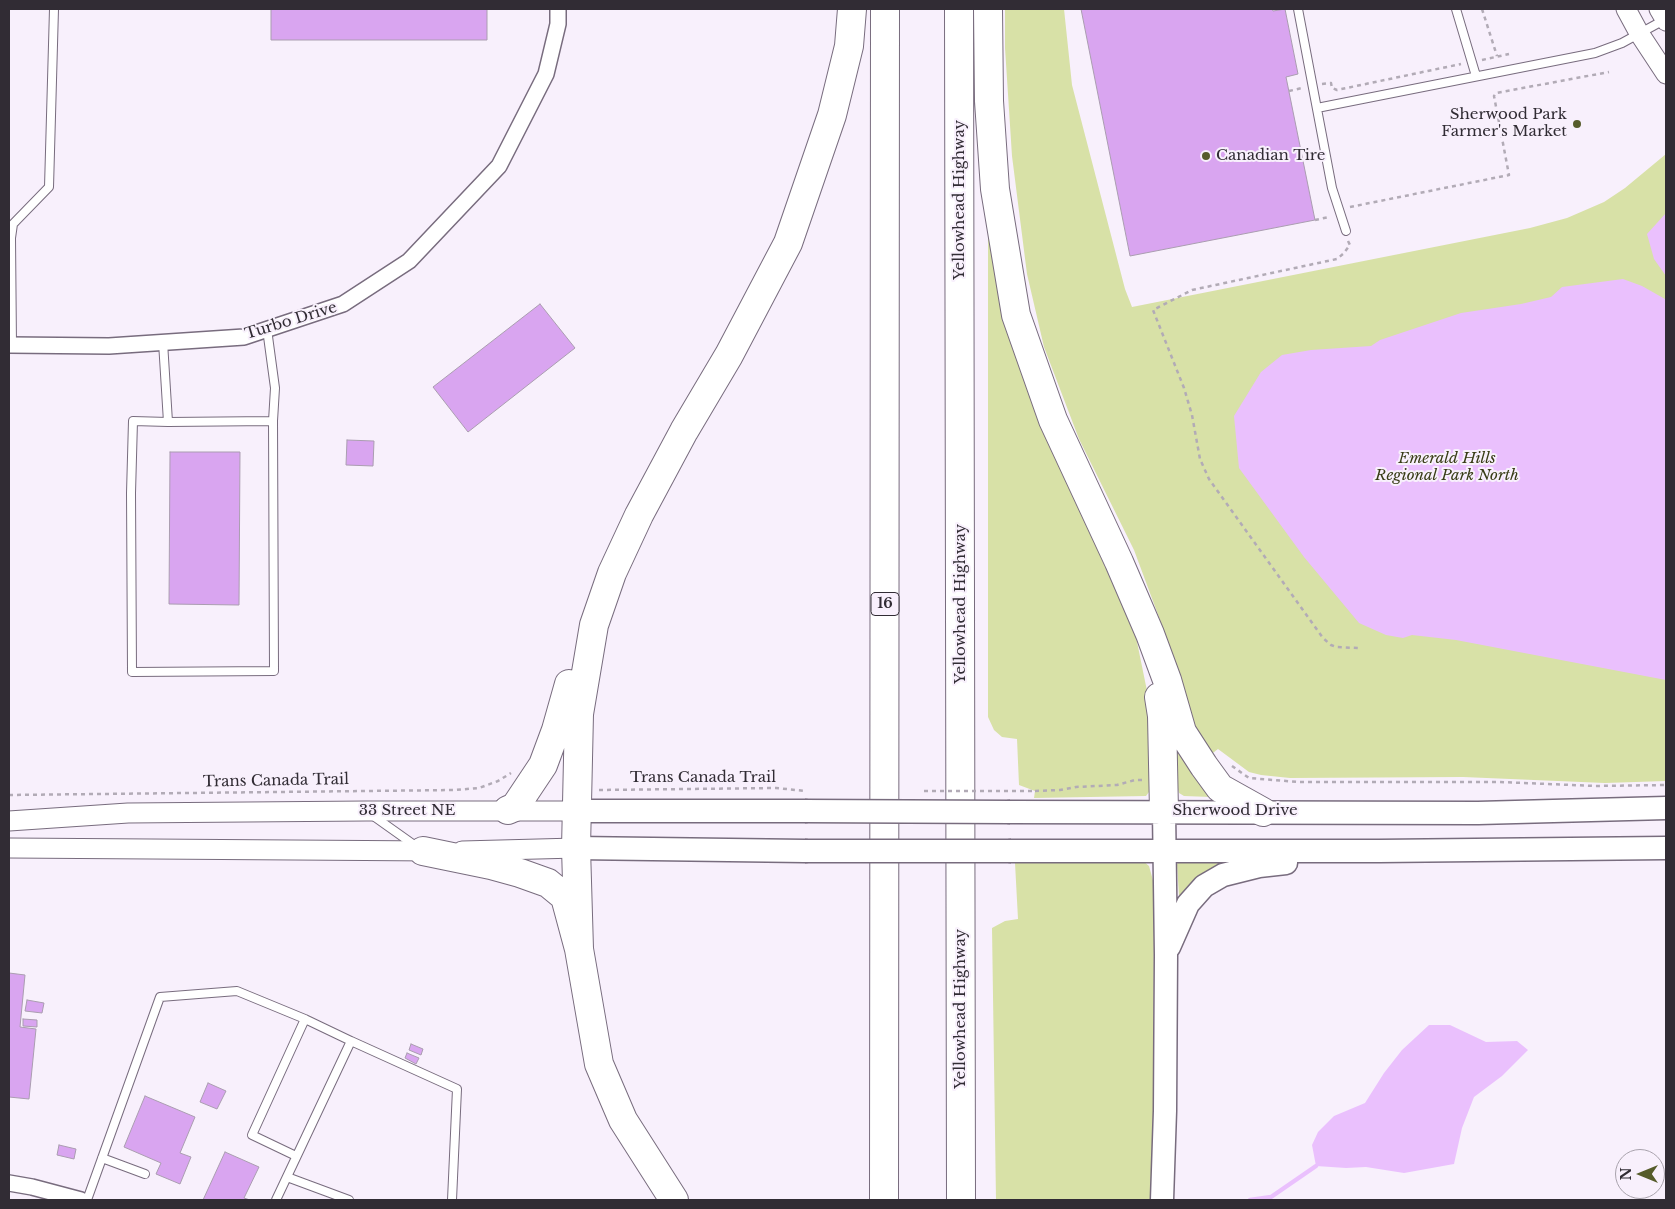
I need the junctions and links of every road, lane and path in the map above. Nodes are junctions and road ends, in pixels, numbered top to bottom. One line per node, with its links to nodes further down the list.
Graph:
1 (54, 9): 27 (lane)
2 (558, 9): 25 (street, Turbo Drive)
3 (852, 9): 30 (highway)
4 (885, 9): 70 (highway, 16)
5 (959, 9): 63 (highway, Yellowhead Highway)
6 (988, 9): 31 (highway)
7 (1298, 9): 19 (lane)
8 (1456, 9): 15 (lane)
9 (1482, 9): 14 (path)
10 (1626, 9): 12 (street)
11 (1664, 17): 12 (lane)
12 (1639, 33): 17 (street); 18 (lane)
13 (1509, 54): 14 (path)
14 (1497, 56): 15 (path)
15 (1472, 62): 18 (lane); 19 (path)
16 (1609, 72): 22 (path)
17 (1666, 74)
18 (1476, 76): 21 (lane)
19 (1313, 86): 20 (path); 21 (lane)
20 (1289, 91)
21 (1317, 108): 22 (lane)
22 (1340, 212): 23 (path); 24 (lane)
23 (1315, 220)
24 (1346, 231): 32 (path)
25 (267, 329): 26 (street, Turbo Drive); 28 (lane)
26 (163, 342): 27 (street, Turbo Drive); 29 (lane)
27 (10, 345)
28 (273, 421): 29 (lane); 29 (lane)
29 (168, 422)
30 (594, 625): 42 (highway); 44 (highway)
31 (1150, 634): 45 (highway); 46 (highway)
32 (1358, 648)
33 (1230, 765): 36 (path)
34 (512, 773): 39 (path, Trans Canada Trail)
35 (1144, 780): 38 (path)
36 (1666, 785)
37 (596, 790): 40 (path, Trans Canada Trail)
38 (1035, 791)
39 (9, 795)
40 (807, 801): 44 (main road, 33 Street NE); 45 (main road, Sherwood Drive, bridge)
41 (1666, 808): 46 (main road, Sherwood Drive)
42 (508, 810): 43 (street, 33 Street NE); 44 (street, 33 Street NE)
43 (366, 811): 47 (street, 33 Street NE); 53 (lane)
44 (577, 811): 49 (highway)
45 (1164, 811): 46 (main road, Sherwood Drive); 51 (main road)
46 (1263, 812)
47 (9, 821)
48 (9, 848): 53 (street)
49 (576, 848): 51 (main road, bridge); 53 (street); 54 (highway)
50 (1666, 848): 52 (main road)
51 (1164, 851): 52 (main road); 55 (main road)
52 (1380, 851): 55 (main road)
53 (423, 852): 54 (highway)
54 (579, 949): 69 (highway)
55 (1166, 955): 71 (main road)
56 (305, 1019): 57 (lane); 58 (lane); 59 (lane)
57 (351, 1041): 58 (lane); 68 (lane)
58 (296, 1156): 61 (lane)
59 (102, 1158): 60 (lane); 65 (lane)
60 (145, 1174)
61 (287, 1177): 66 (lane); 67 (lane)
62 (9, 1184): 64 (street)
63 (962, 1196)
64 (81, 1200)
65 (87, 1200)
66 (276, 1200)
67 (349, 1200)
68 (452, 1200)
69 (674, 1200)
70 (884, 1200)
71 (1162, 1200)

